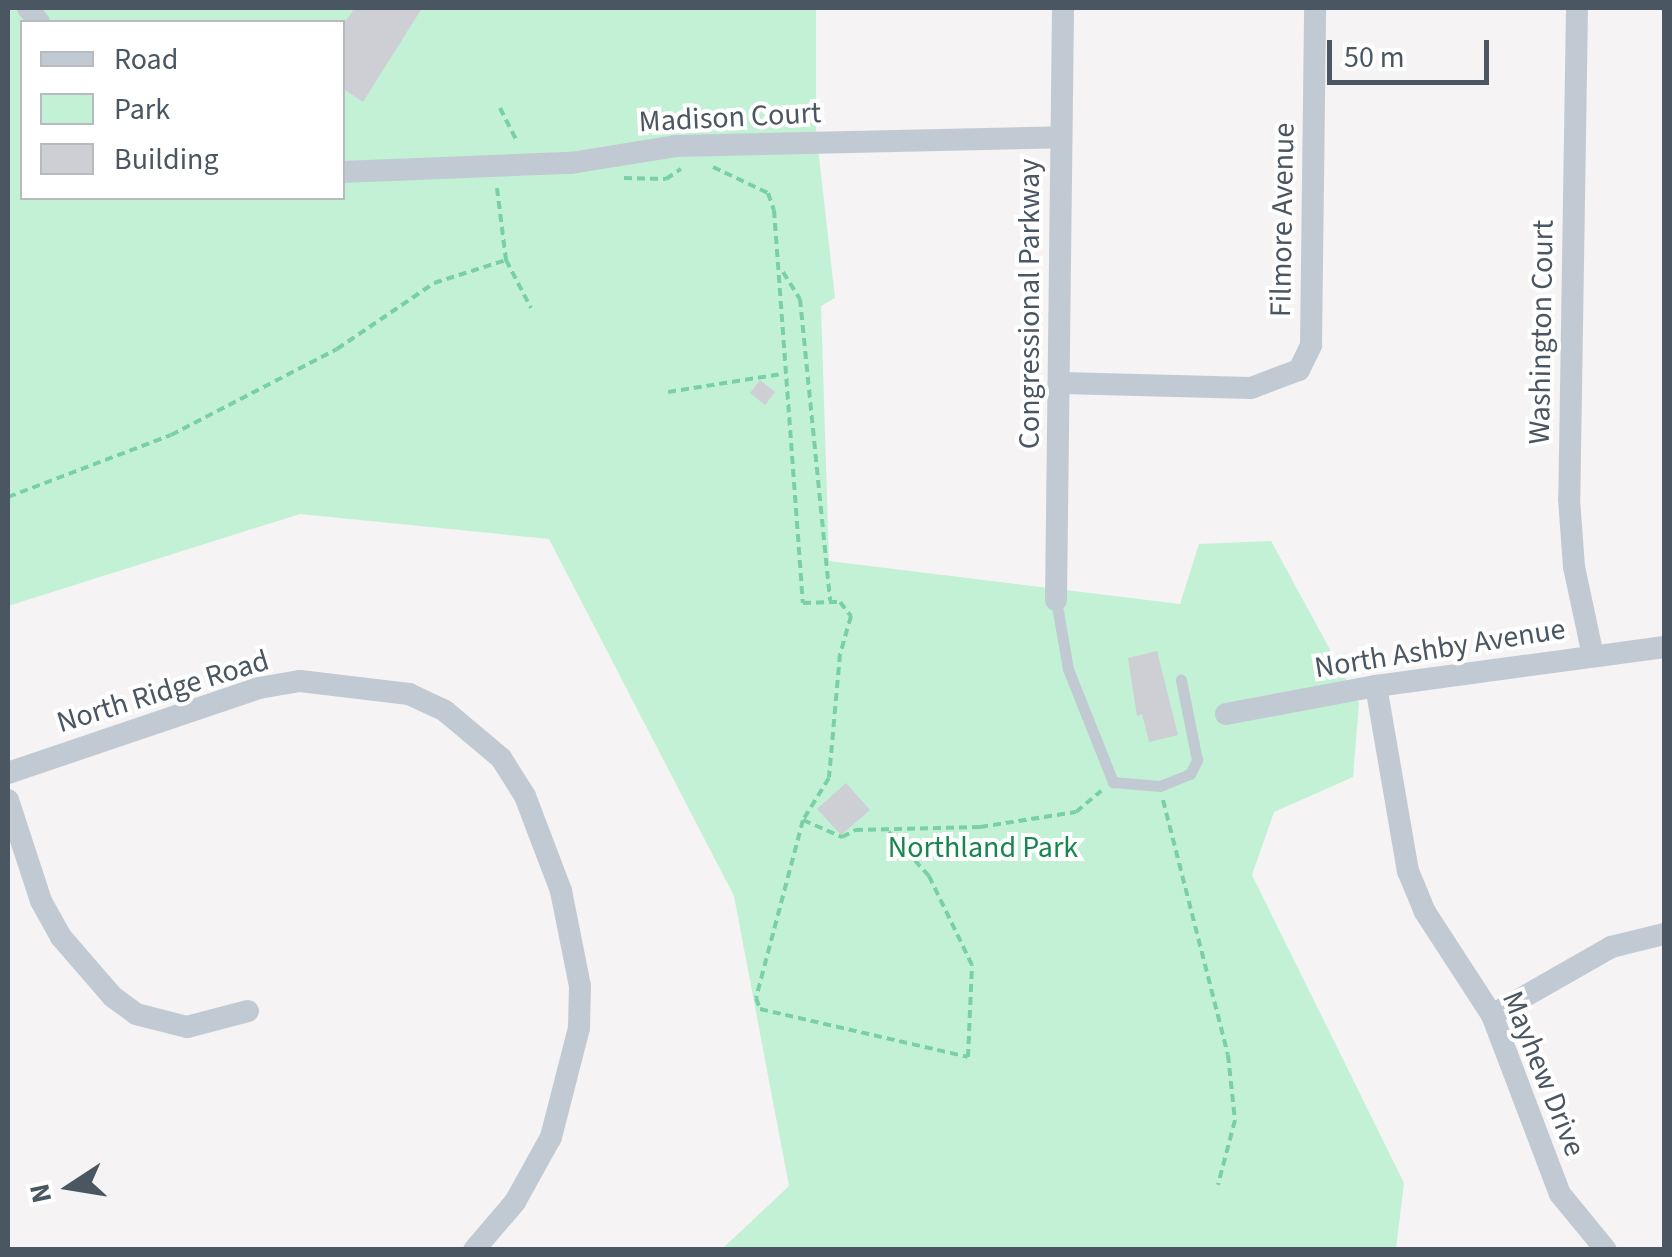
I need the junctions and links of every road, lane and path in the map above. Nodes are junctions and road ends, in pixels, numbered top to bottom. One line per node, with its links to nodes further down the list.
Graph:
1 (1063, 8): 5 (street, Congressional Parkway)
2 (1315, 8): 16 (street, Filmore Avenue)
3 (1577, 8): 22 (street, Washington Court)
4 (500, 108): 9 (path)
5 (1061, 137): 9 (street, Madison Court); 16 (street, Congressional Parkway)
6 (700, 161): 13 (path)
7 (682, 168): 10 (path)
8 (345, 172): 9 (street, Madison Court)
9 (497, 177): 11 (path); 12 (path)
10 (617, 178)
11 (515, 187)
12 (506, 260): 14 (path); 18 (path)
13 (780, 268): 15 (path); 20 (path)
14 (531, 308)
15 (782, 374): 17 (path); 20 (path)
16 (1062, 383): 19 (street, Congressional Parkway)
17 (668, 392)
18 (8, 496)
19 (1056, 600): 27 (lane)
20 (830, 602): 30 (path)
21 (1664, 647): 22 (street, North Ashby Avenue)
22 (1592, 656): 24 (street, North Ashby Avenue)
23 (1180, 680): 28 (lane)
24 (1376, 686): 25 (street, North Ashby Avenue); 34 (street, Mayhew Drive)
25 (1226, 714)
26 (8, 773): 36 (street, North Ridge Road)
27 (1113, 782): 28 (lane); 31 (path)
28 (1160, 786): 35 (path)
29 (8, 800): 33 (street)
30 (803, 820): 31 (path); 31 (path)
31 (887, 830)
32 (1664, 934): 34 (street)
33 (248, 1011)
34 (1492, 1014): 37 (street, Mayhew Drive)
35 (1218, 1185)
36 (474, 1250)
37 (1606, 1250)

